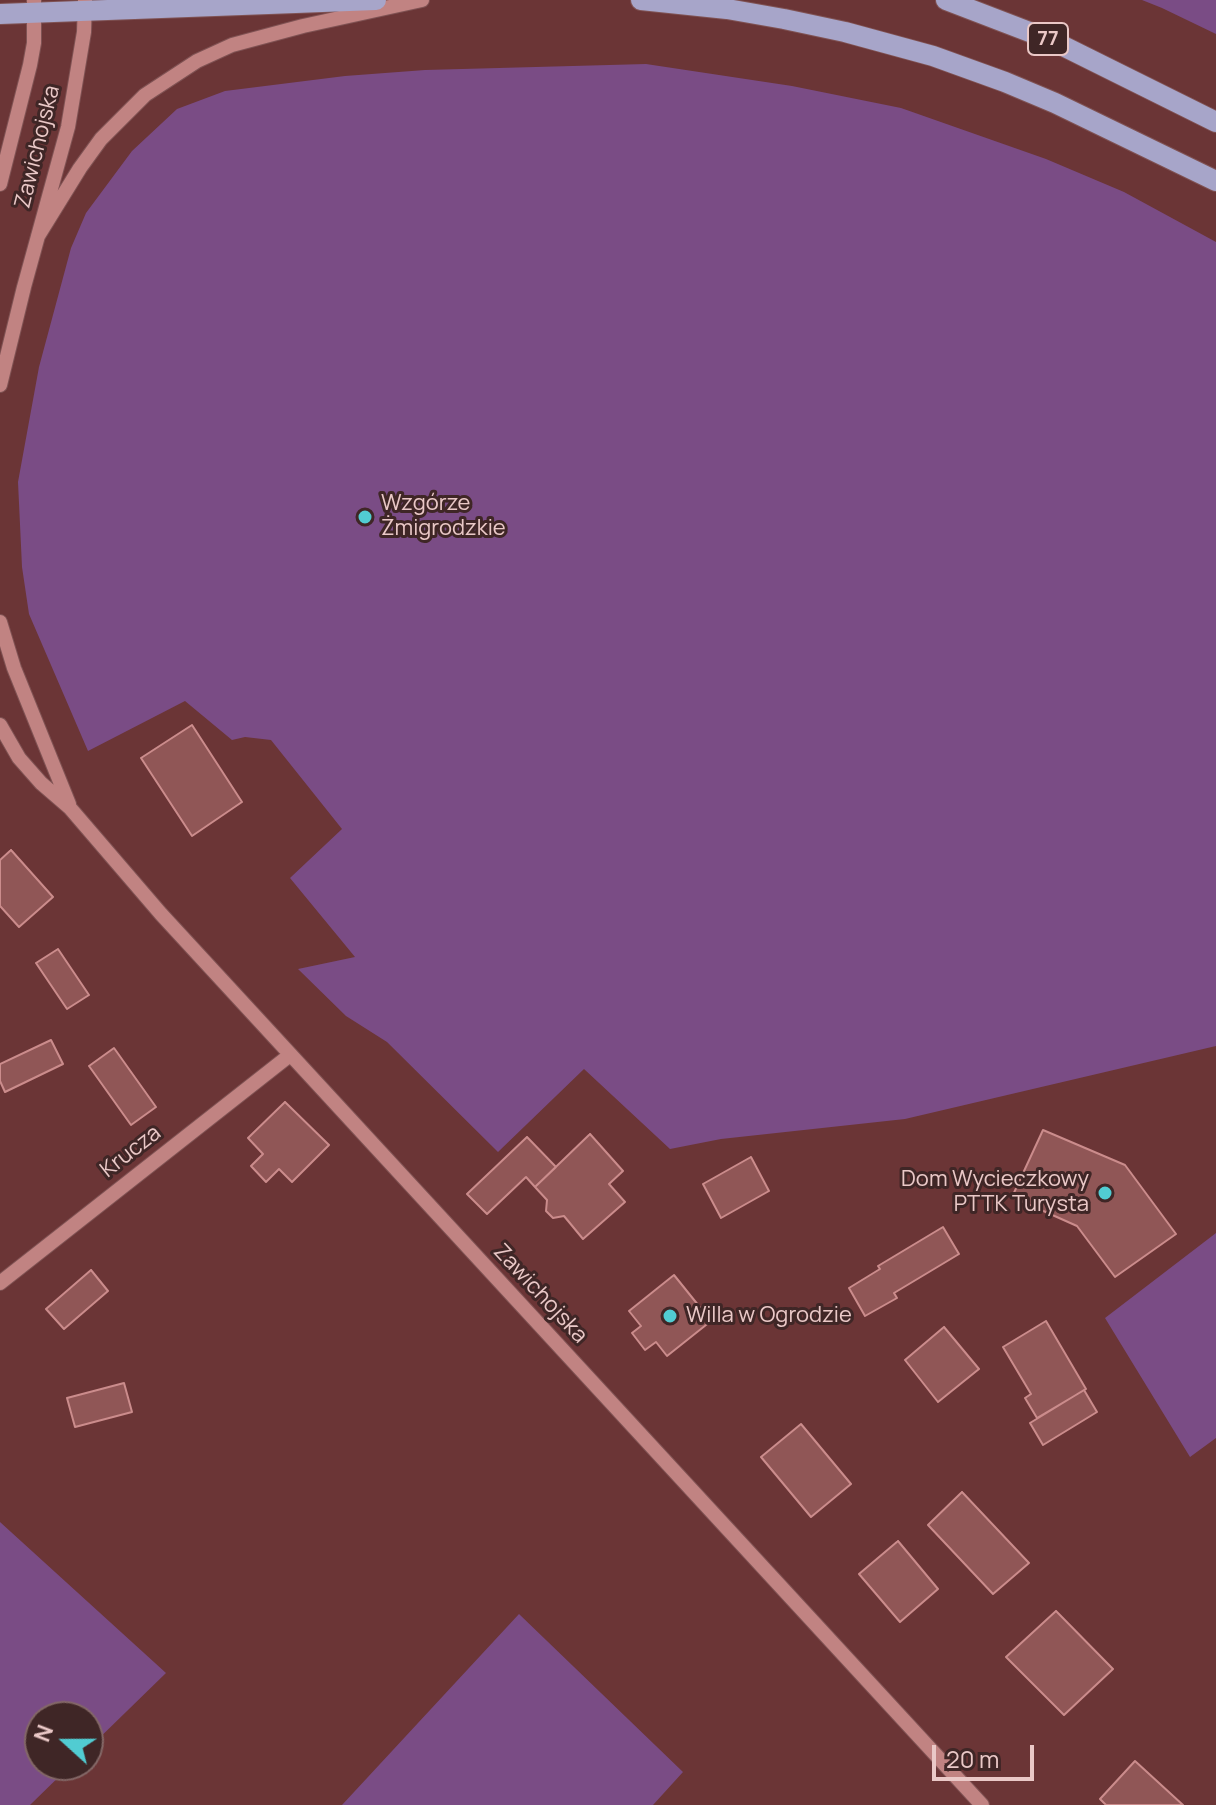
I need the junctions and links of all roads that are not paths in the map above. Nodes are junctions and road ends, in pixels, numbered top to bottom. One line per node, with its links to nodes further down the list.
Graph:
1 (376, 0): 6 (main road)
2 (422, 0): 11 (street)
3 (641, 0): 9 (main road)
4 (946, 0): 8 (main road, 77)
5 (35, 6): 6 (main road); 7 (main road); 10 (street, Zawichojska)
6 (86, 6): 11 (street, Zawichojska)
7 (0, 14)
8 (1216, 122)
9 (1216, 181)
10 (0, 184)
11 (38, 236): 12 (street, Zawichojska)
12 (0, 385)
13 (0, 622): 15 (street, Zawichojska)
14 (0, 725): 15 (street, Zawichojska)
15 (70, 808): 16 (street, Zawichojska)
16 (290, 1055): 17 (street, Krucza); 18 (street, Zawichojska)
17 (0, 1283)
18 (982, 1805)

